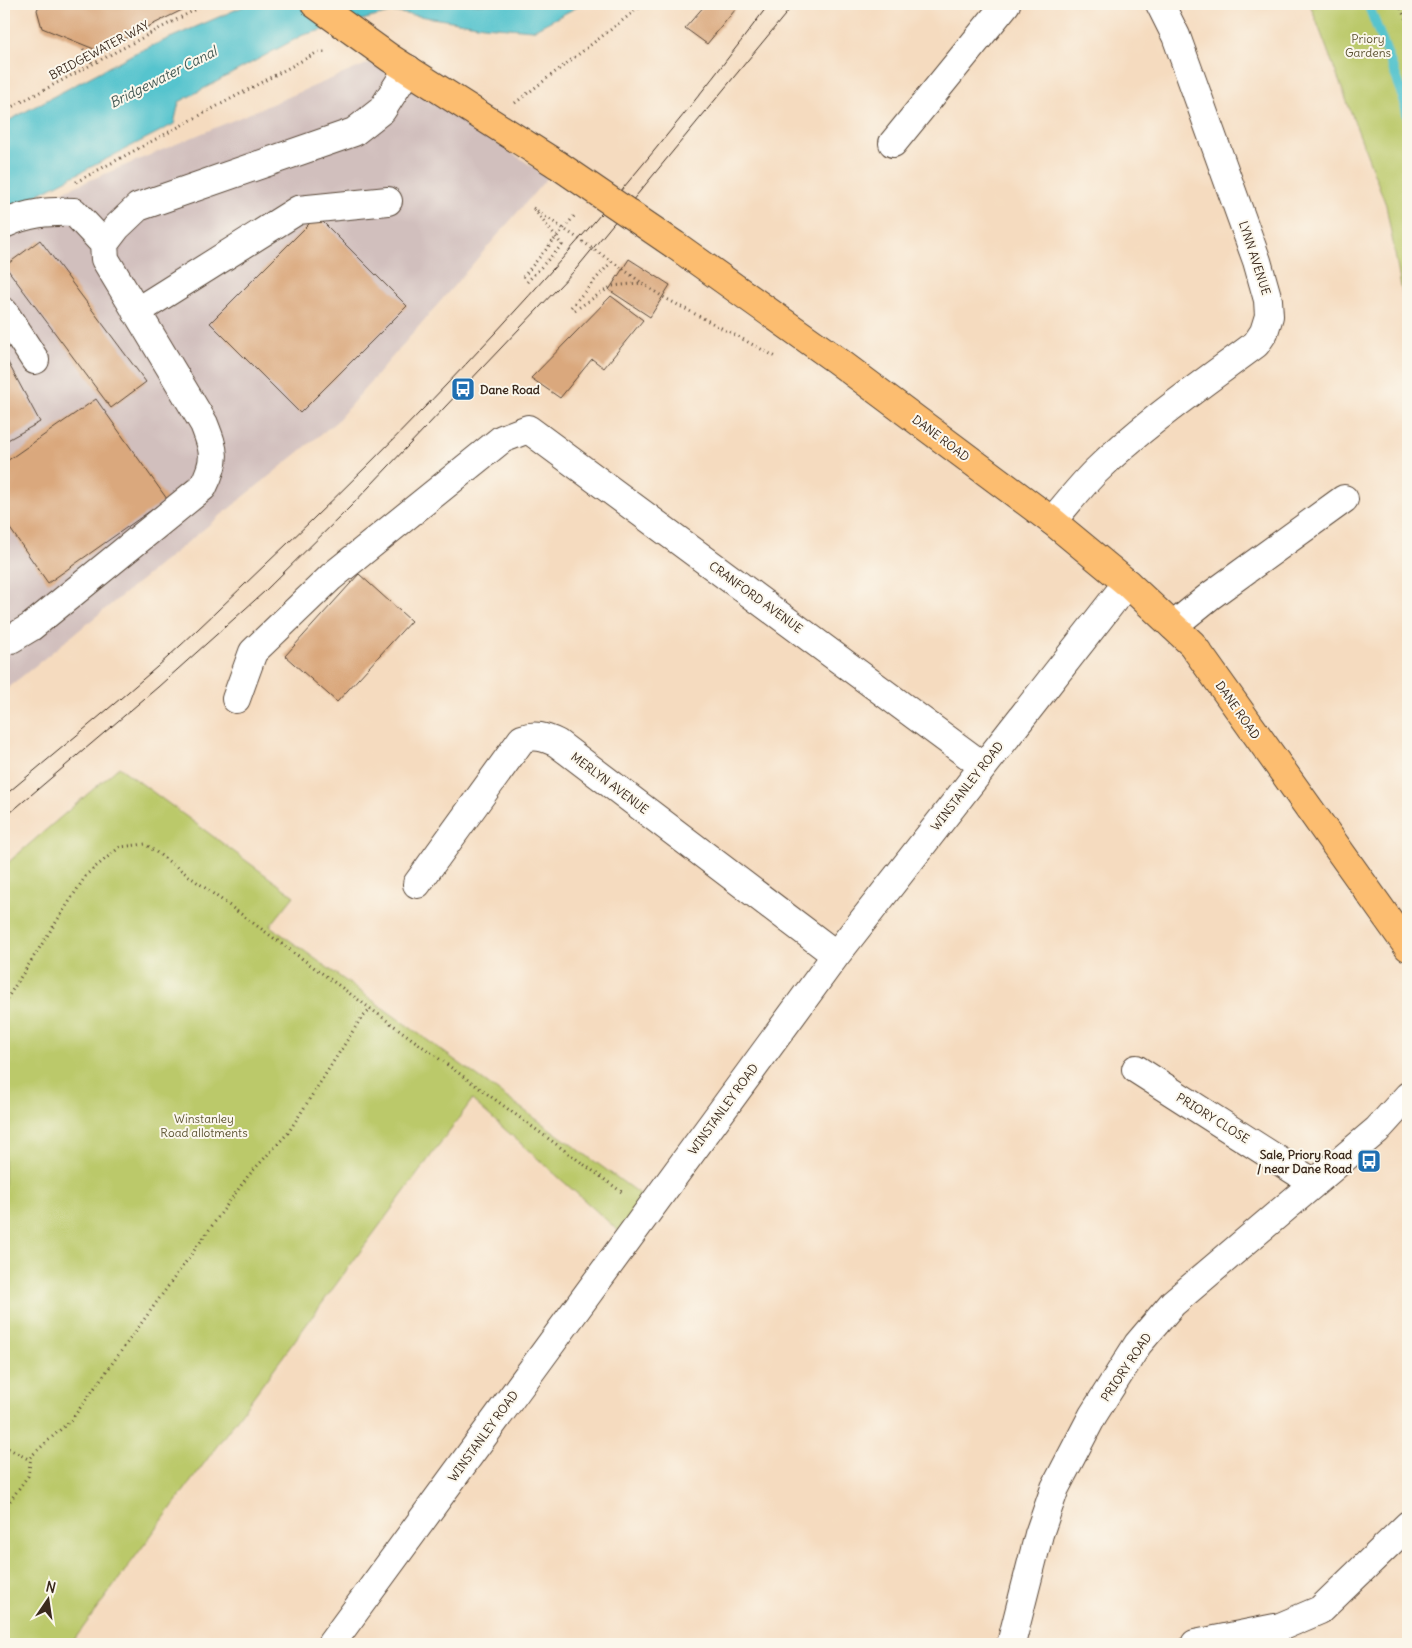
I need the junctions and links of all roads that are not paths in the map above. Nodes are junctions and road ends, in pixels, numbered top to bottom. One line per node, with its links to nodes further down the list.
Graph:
1 (315, 4): 4 (main road, DANE ROAD)
2 (1006, 4): 5 (street)
3 (1160, 4): 13 (street, LYNN AVENUE)
4 (408, 69): 8 (street); 13 (main road, DANE ROAD, bridge)
5 (893, 143)
6 (388, 201): 10 (street)
7 (4, 224): 8 (street)
8 (104, 244): 10 (street)
9 (4, 312): 11 (street)
10 (136, 312): 16 (street)
11 (35, 360)
12 (1344, 500): 15 (street)
13 (1052, 521): 14 (main road, DANE ROAD)
14 (1127, 583): 15 (main road, DANE ROAD); 18 (street, WINSTANLEY ROAD)
15 (1173, 626): 20 (main road, DANE ROAD)
16 (4, 637)
17 (236, 699): 18 (street, CRANFORD AVENUE)
18 (983, 766): 21 (street, WINSTANLEY ROAD)
19 (417, 884): 21 (street, MERLYN AVENUE)
20 (1408, 947)
21 (836, 955): 26 (street, WINSTANLEY ROAD)
22 (1136, 1070): 24 (street, PRIORY CLOSE)
23 (1408, 1096): 24 (street, PRIORY ROAD)
24 (1314, 1183): 27 (street, PRIORY ROAD)
25 (1408, 1525): 28 (street)
26 (330, 1644)
27 (1010, 1644)
28 (1195, 1644)

